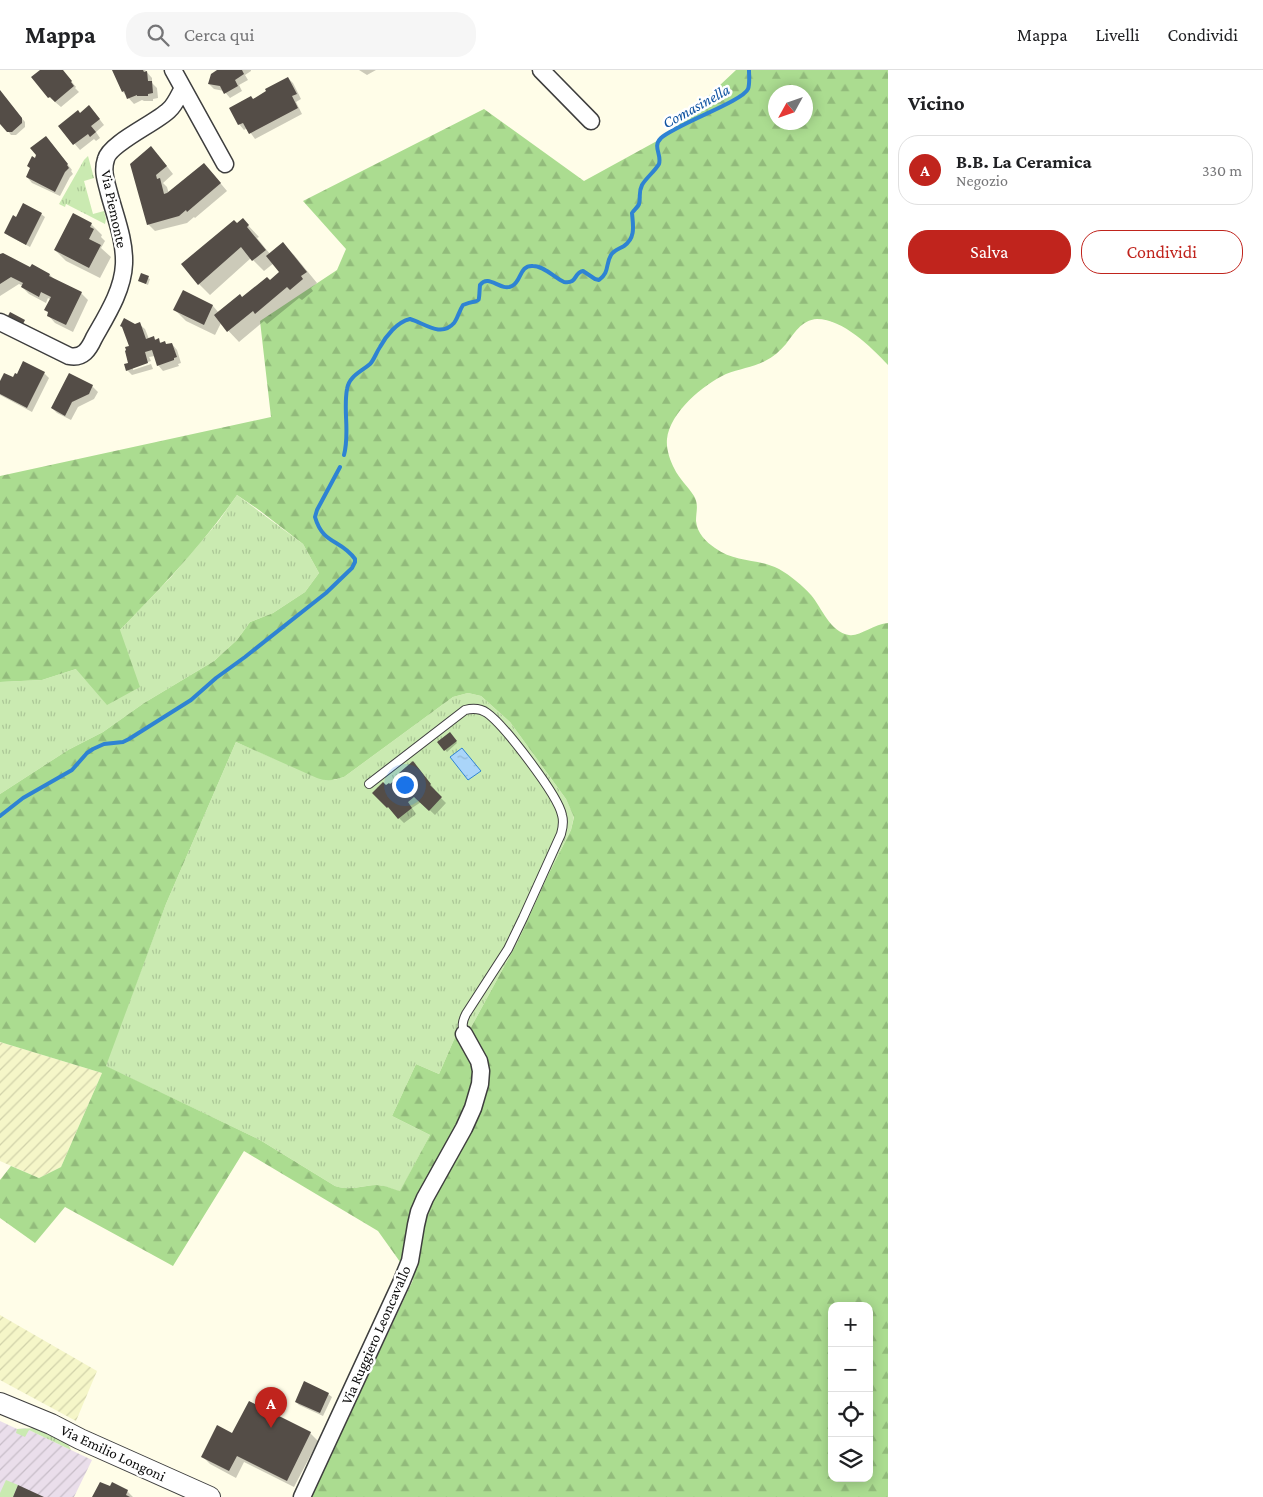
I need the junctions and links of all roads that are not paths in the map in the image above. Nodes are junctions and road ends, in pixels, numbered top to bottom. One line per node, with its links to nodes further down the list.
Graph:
1 (173, 70): 3 (street)
2 (541, 70): 4 (street)
3 (183, 88): 5 (street); 6 (street, Via Piemonte)
4 (591, 121)
5 (225, 164)
6 (0, 322)
7 (369, 784): 8 (lane)
8 (464, 1034): 11 (street, Via Ruggiero Leoncavallo)
9 (5, 1403): 10 (street, Via Emilio Longoni)
10 (210, 1497)
11 (302, 1497)

